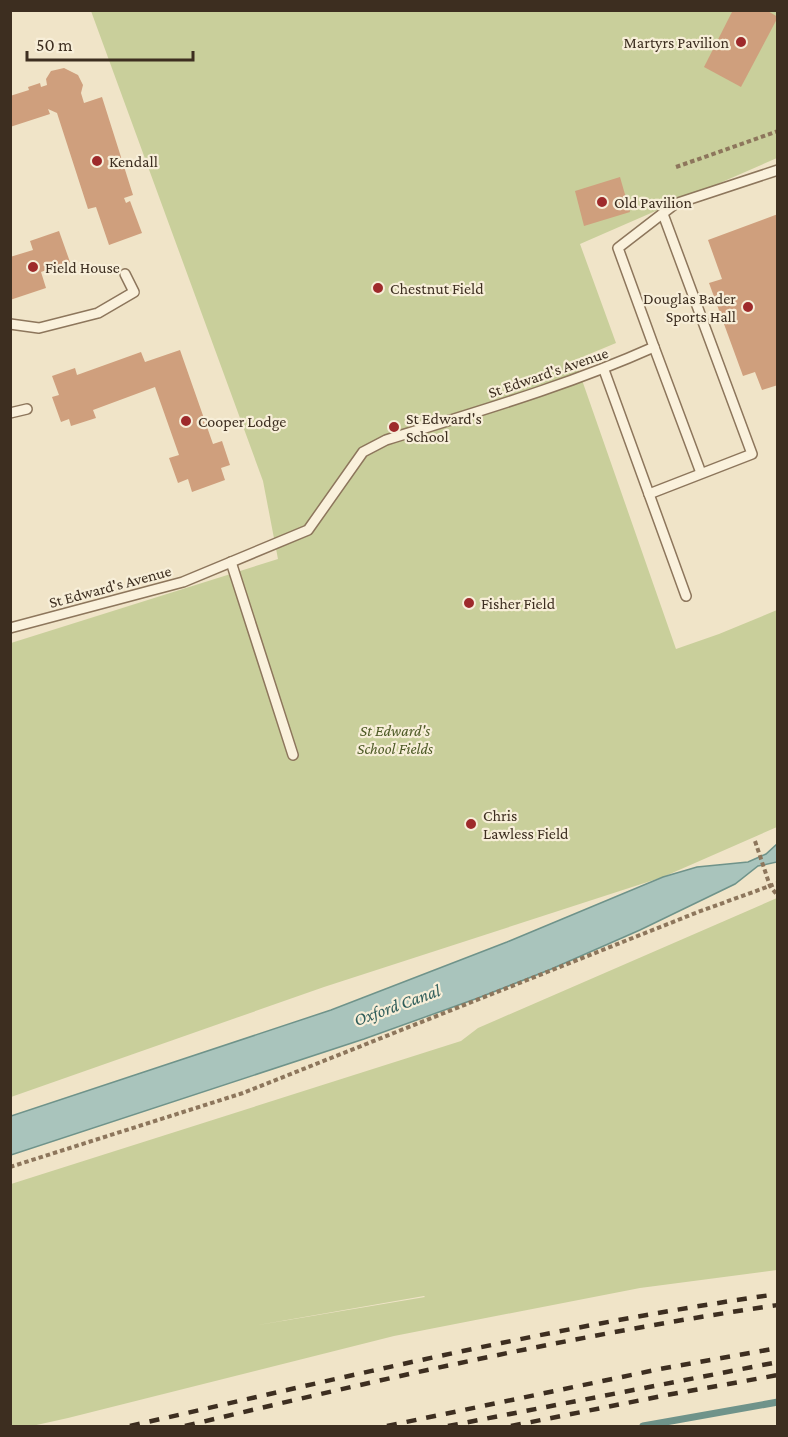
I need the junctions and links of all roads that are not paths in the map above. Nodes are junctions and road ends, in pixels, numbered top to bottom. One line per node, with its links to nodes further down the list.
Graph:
1 (777, 170): 2 (lane)
2 (663, 214): 5 (lane); 9 (lane)
3 (125, 273): 4 (lane)
4 (10, 324)
5 (654, 348): 6 (lane, St Edward's Avenue); 9 (lane)
6 (604, 370): 10 (lane); 11 (lane, St Edward's Avenue)
7 (27, 409): 8 (lane)
8 (10, 413)
9 (701, 473): 10 (lane)
10 (649, 494): 12 (lane)
11 (231, 562): 13 (lane, St Edward's Avenue); 14 (lane)
12 (686, 596)
13 (10, 628)
14 (293, 755)

